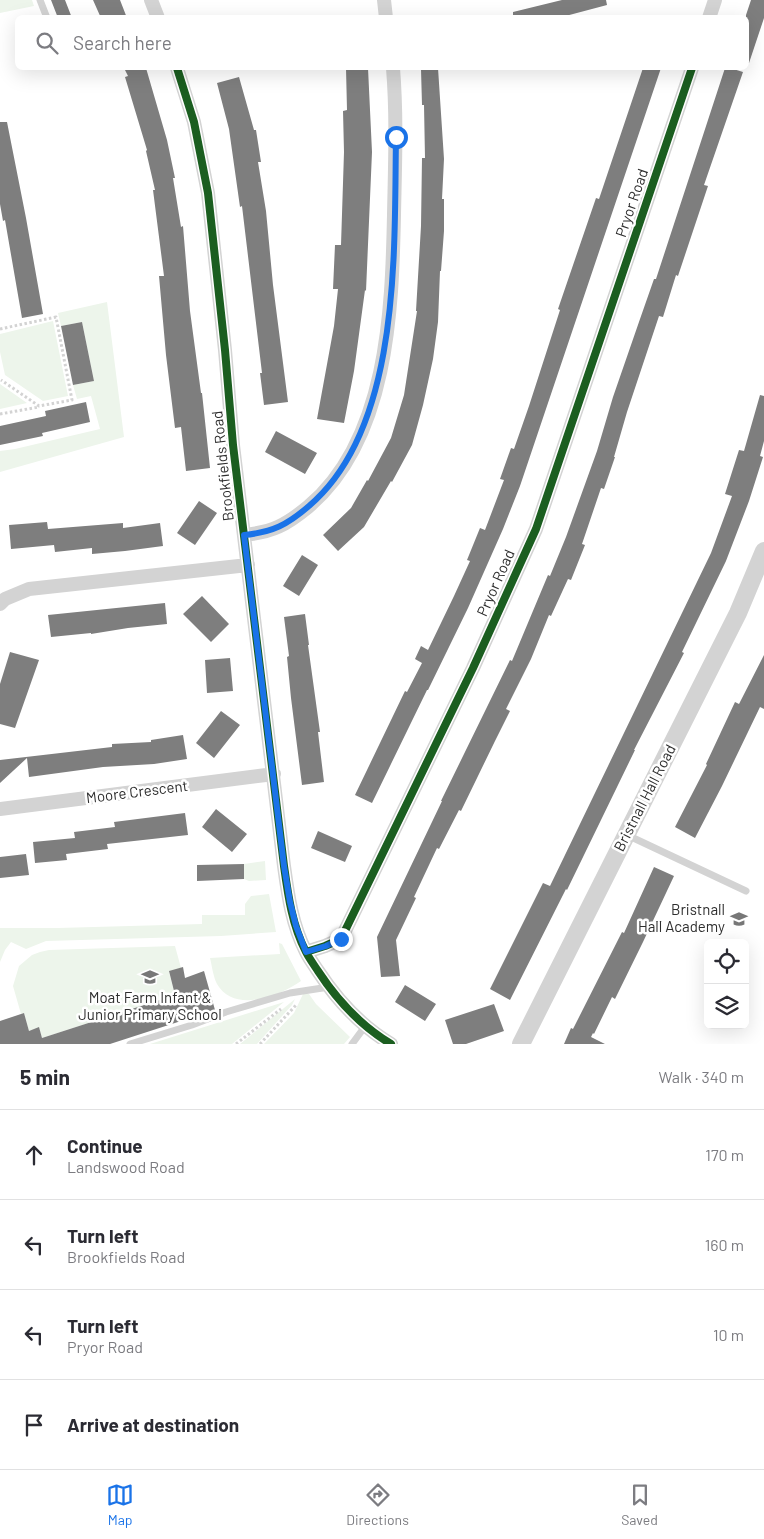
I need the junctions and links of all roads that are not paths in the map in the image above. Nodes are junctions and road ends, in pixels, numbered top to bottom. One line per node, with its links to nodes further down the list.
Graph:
1 (40, 0): 5 (lane)
2 (151, 0): 6 (street)
3 (384, 0): 7 (street)
4 (715, 0): 8 (street)
5 (46, 15)
6 (157, 15)
7 (386, 15)
8 (710, 15)
9 (178, 70): 12 (street, Brookfields Road)
10 (393, 70): 12 (street)
11 (691, 70): 20 (street, Pryor Road)
12 (244, 535): 14 (street, Brookfields Road)
13 (764, 551): 18 (street, Bristnall Hall Road)
14 (248, 565): 15 (street); 16 (street, Brookfields Road)
15 (0, 604)
16 (274, 774): 17 (street, Moore Crescent); 20 (street, Brookfields Road)
17 (0, 809)
18 (627, 835): 19 (lane); 26 (street, Bristnall Hall Road)
19 (746, 891)
20 (306, 952): 21 (street)
21 (329, 987): 22 (street); 23 (lane)
22 (366, 1025): 24 (lane); 25 (street)
23 (130, 1044)
24 (352, 1044)
25 (391, 1044)
26 (521, 1044)

